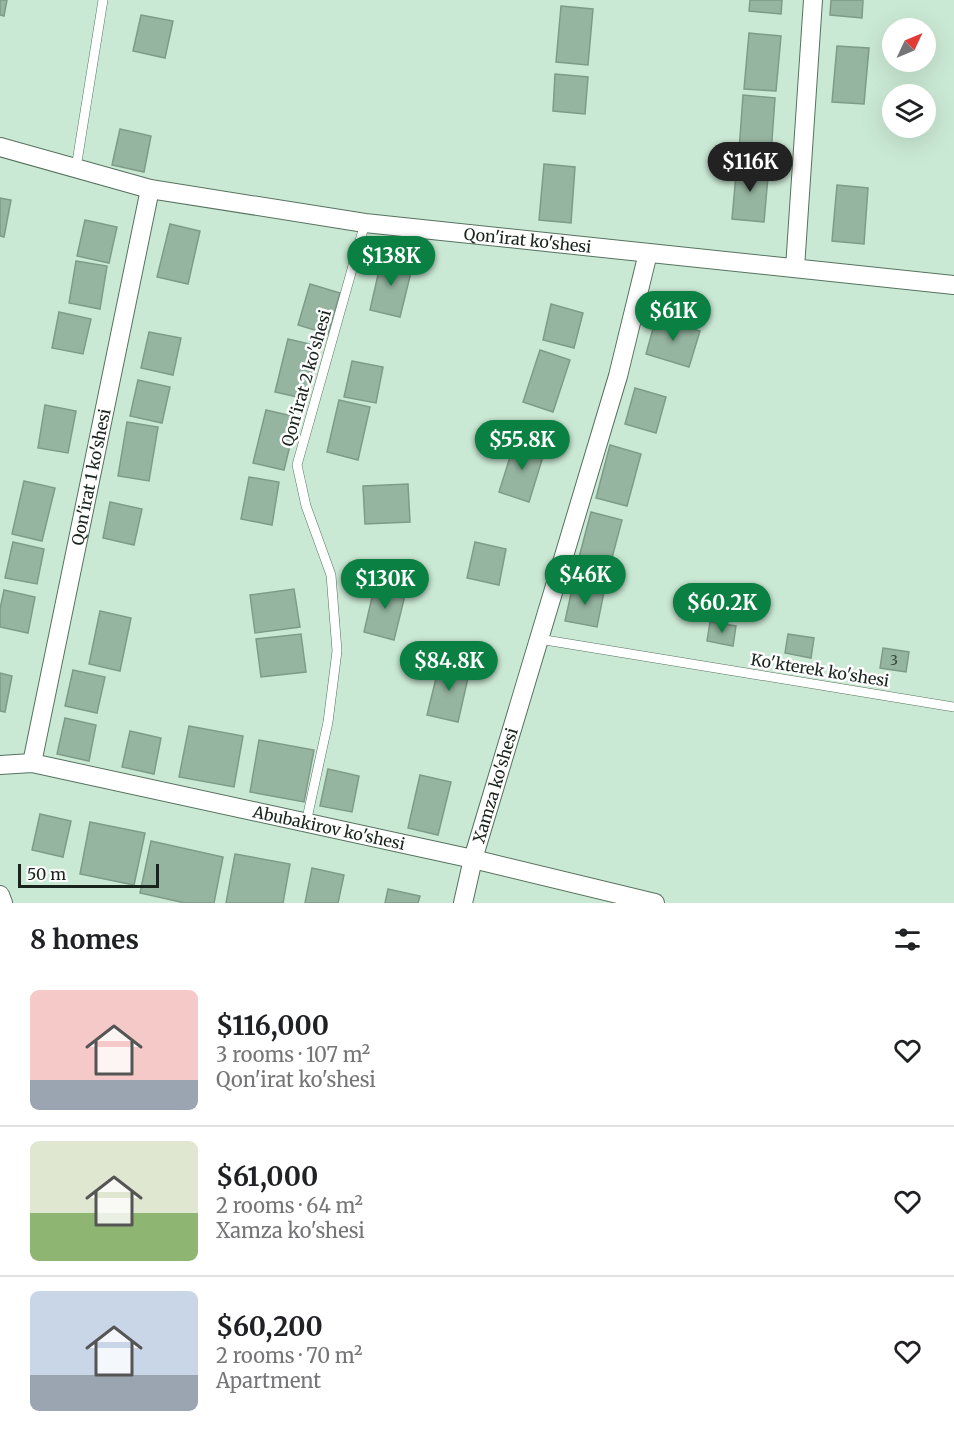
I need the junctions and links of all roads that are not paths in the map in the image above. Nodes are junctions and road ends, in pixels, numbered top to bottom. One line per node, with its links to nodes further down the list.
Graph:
1 (103, 0): 4 (lane)
2 (813, 0): 8 (street)
3 (0, 147): 4 (street, Qon'irat ko'shesi)
4 (76, 168): 5 (street, Qon'irat ko'shesi)
5 (150, 189): 6 (street, Qon'irat ko'shesi); 12 (street, Qon'irat 1 ko'shesi)
6 (365, 224): 7 (street, Qon'irat ko'shesi); 14 (lane, Qon'irat 2 ko'shesi)
7 (648, 253): 8 (street, Qon'irat ko'shesi); 10 (street, Xamza ko'shesi)
8 (795, 268): 9 (street, Qon'irat ko'shesi)
9 (954, 285)
10 (539, 639): 11 (lane, Ko'kterek ko'shesi); 15 (street, Xamza ko'shesi)
11 (954, 707)
12 (32, 763): 13 (street, Abubakirov ko'shesi); 14 (street, Abubakirov ko'shesi)
13 (0, 765)
14 (306, 823): 15 (street, Abubakirov ko'shesi)
15 (473, 859): 18 (street, Xamza ko'shesi); 19 (street, Abubakirov ko'shesi)
16 (0, 895): 17 (street)
17 (3, 903)
18 (463, 903)
19 (655, 903)

